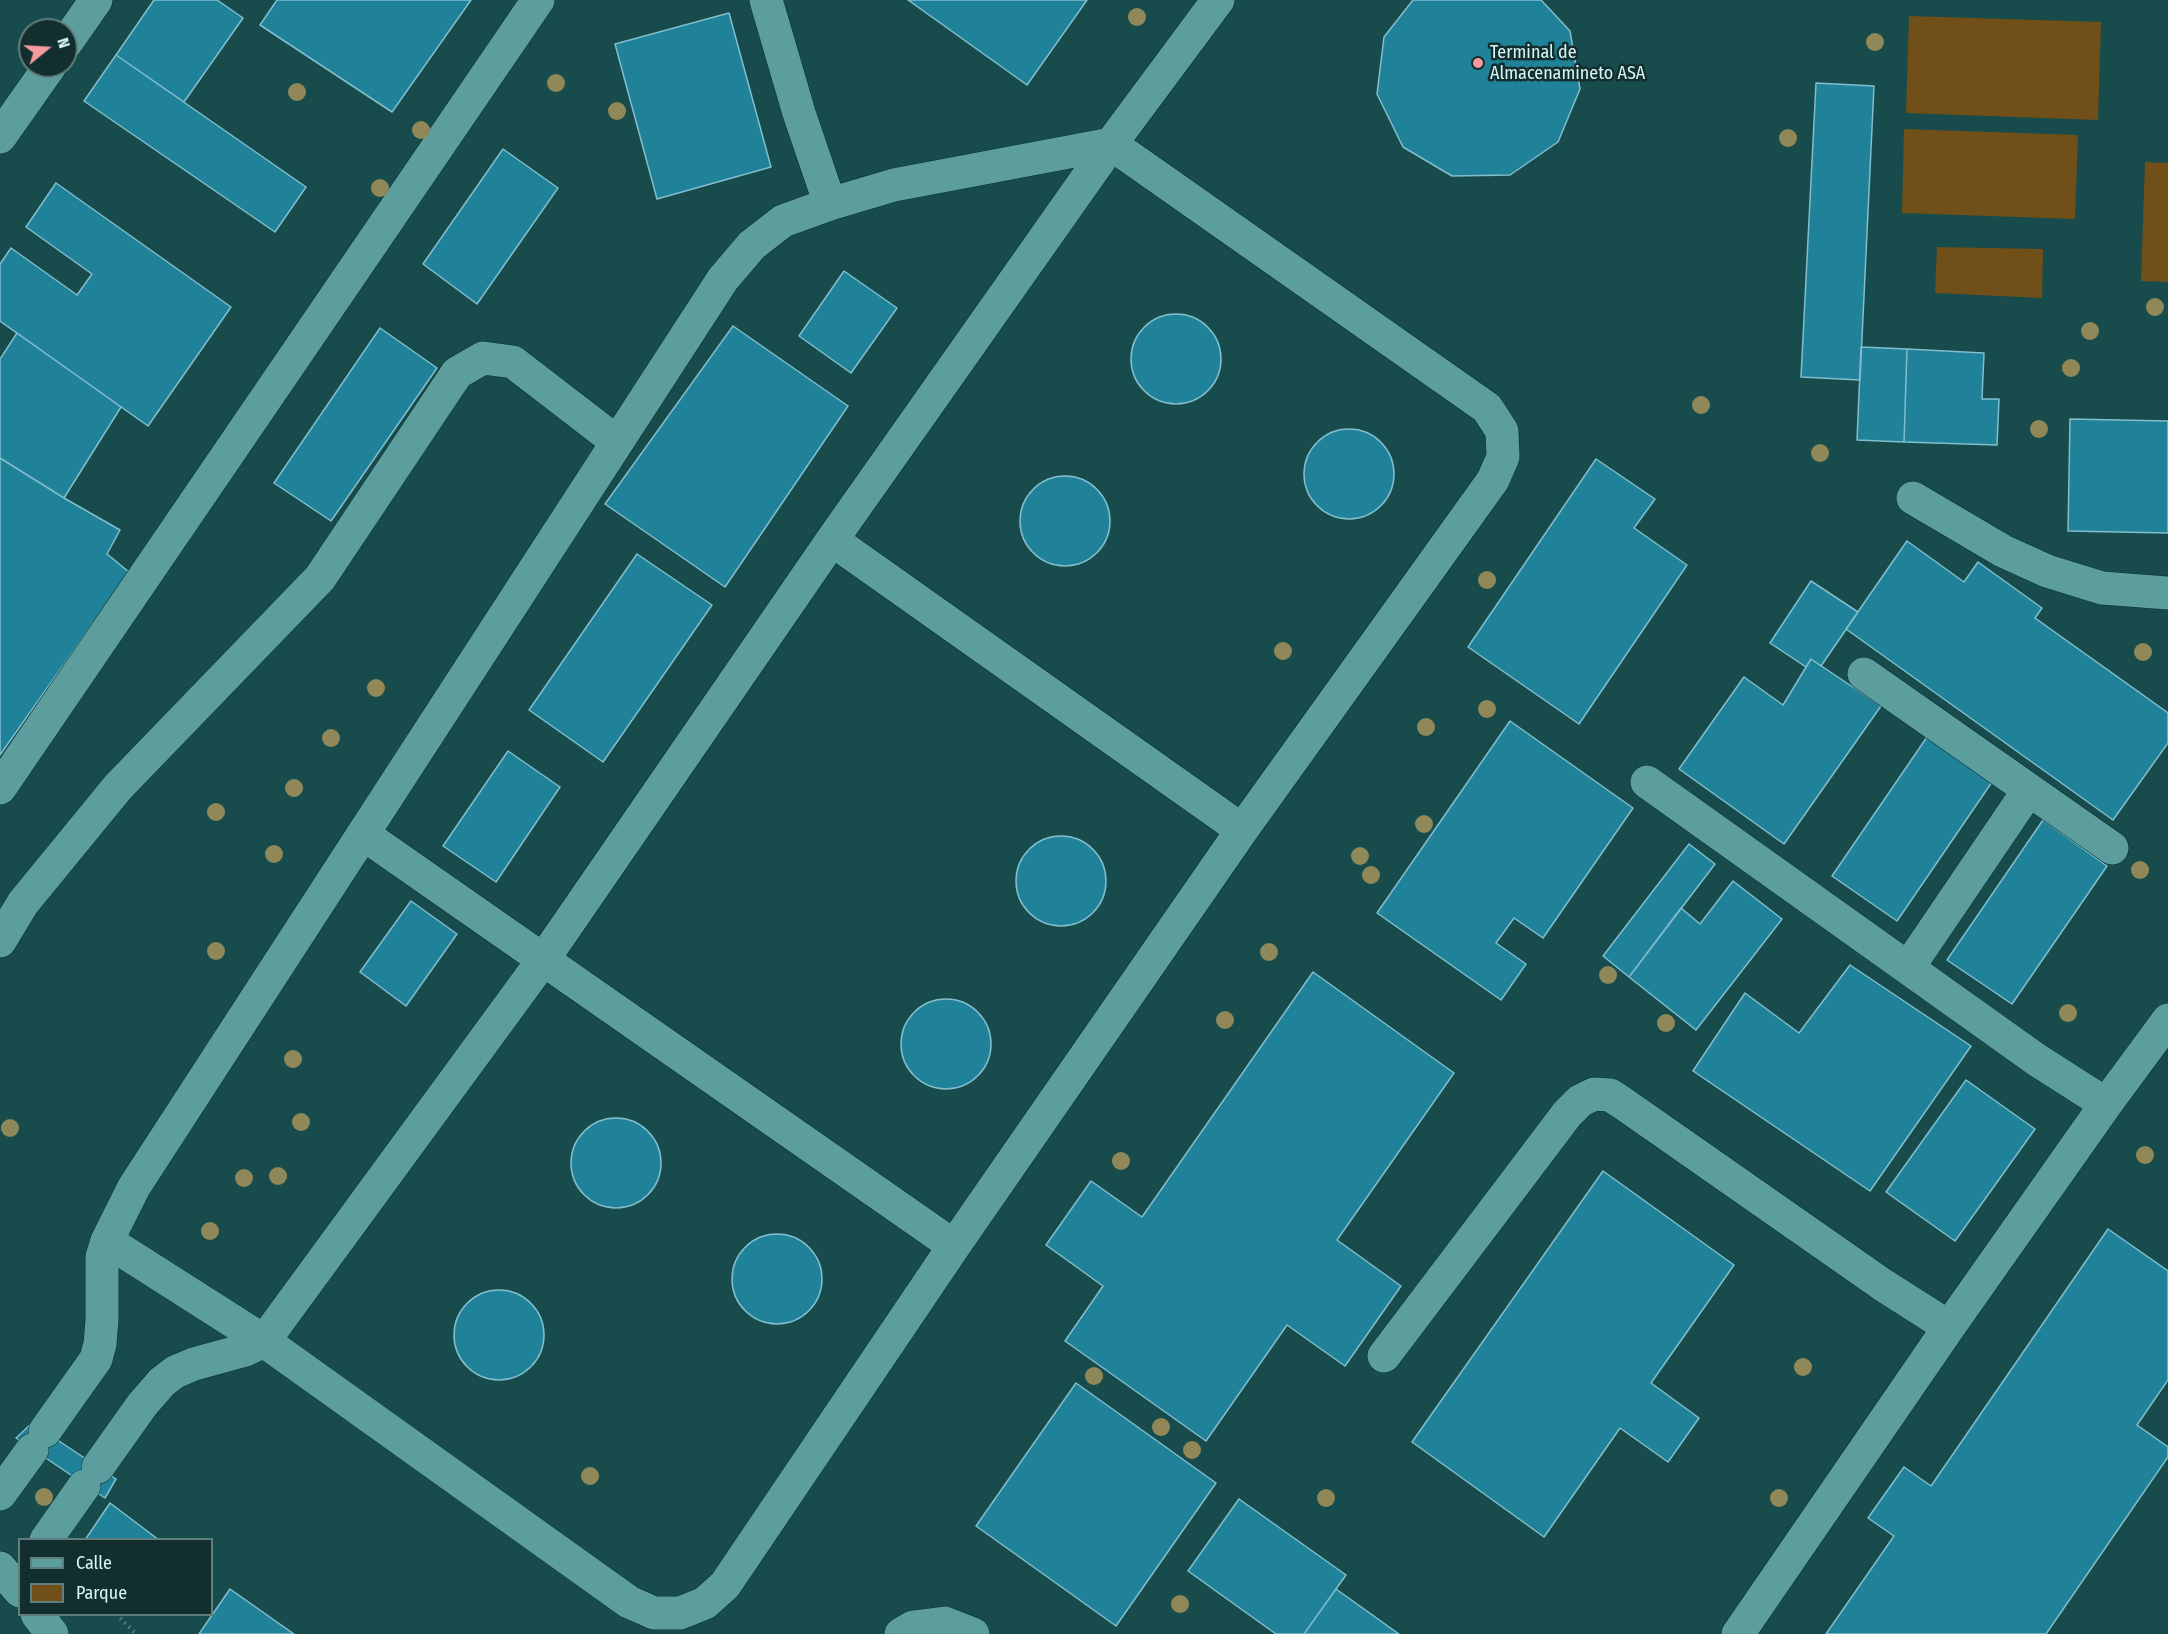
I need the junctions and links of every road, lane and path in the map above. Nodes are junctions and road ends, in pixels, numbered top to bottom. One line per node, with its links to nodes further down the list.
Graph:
1 (96, 0): 5 (street)
2 (538, 0): 16 (street)
3 (766, 0): 9 (street)
4 (1218, 0): 8 (street)
5 (78, 26)
6 (42, 78): 7 (street)
7 (0, 137)
8 (1111, 144): 9 (street); 12 (street); 18 (street)
9 (830, 204): 10 (street)
10 (617, 442): 19 (street); 21 (street)
11 (1913, 498): 13 (street)
12 (832, 540): 18 (street); 22 (street)
13 (2168, 593)
14 (1864, 674): 17 (street)
15 (1647, 782): 23 (street)
16 (0, 788)
17 (2028, 791): 20 (street); 23 (street)
18 (1242, 830): 27 (street)
19 (363, 834): 22 (street); 26 (street)
20 (2112, 848)
21 (0, 941)
22 (543, 960): 27 (street); 29 (street)
23 (1908, 968): 25 (street)
24 (2168, 1020): 25 (street)
25 (2106, 1104): 28 (street)
26 (107, 1241): 29 (street); 31 (street)
27 (954, 1246): 29 (street)
28 (1948, 1327): 30 (street); 39 (street)
29 (264, 1341): 32 (street)
30 (1384, 1356)
31 (0, 1494)
32 (47, 1538)
33 (38, 1616): 35 (street)
34 (118, 1616): 36 (path)
35 (52, 1634)
36 (136, 1634)
37 (901, 1634): 38 (street)
38 (973, 1634)
39 (1738, 1634)

